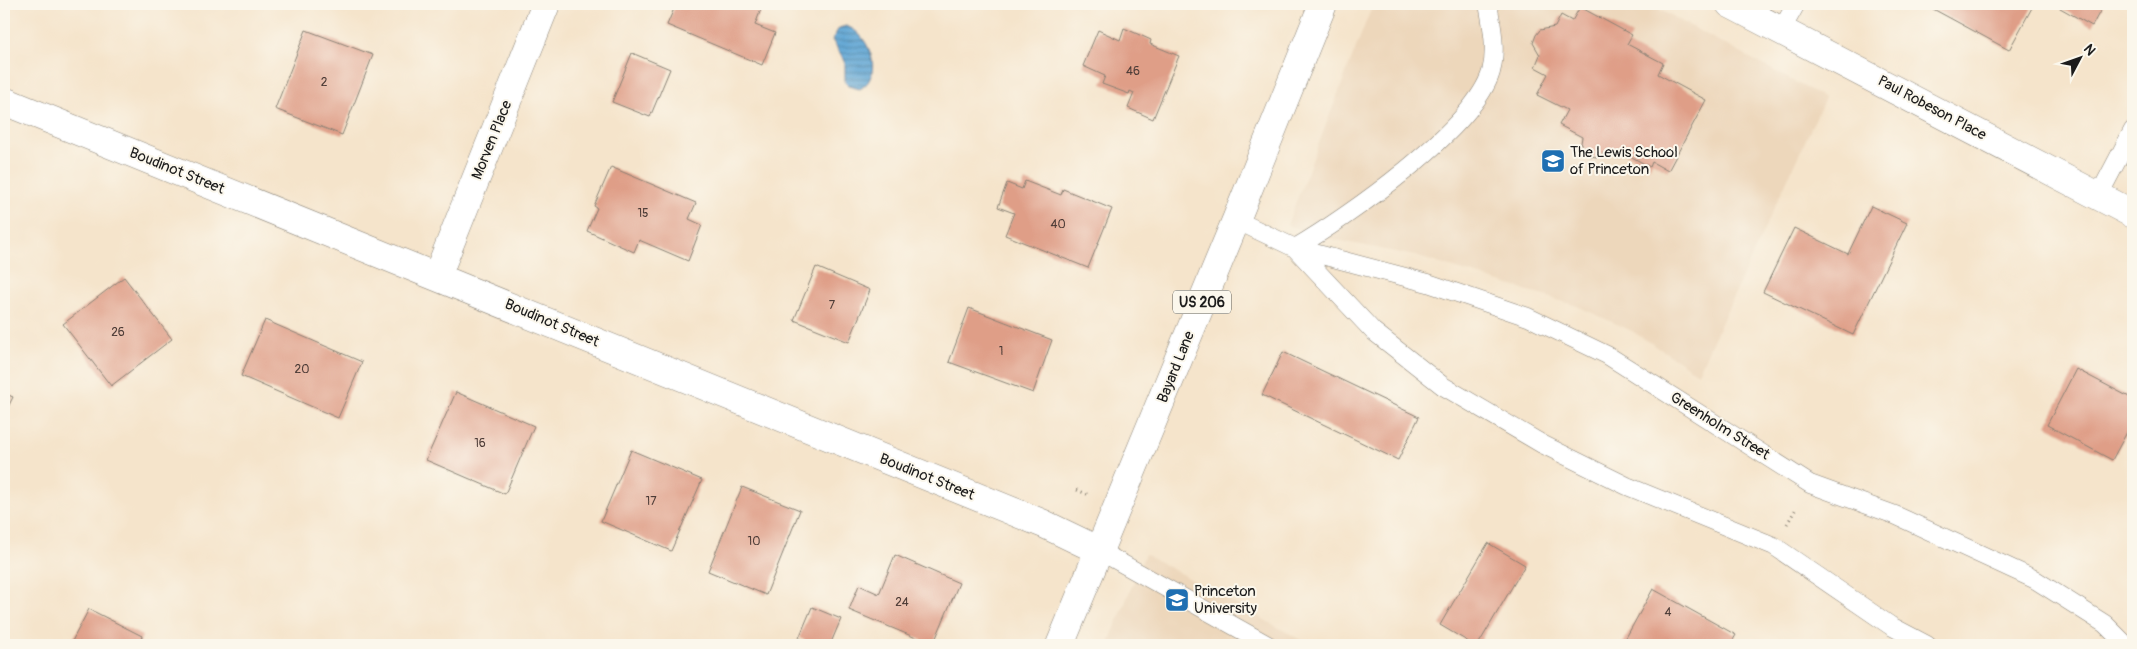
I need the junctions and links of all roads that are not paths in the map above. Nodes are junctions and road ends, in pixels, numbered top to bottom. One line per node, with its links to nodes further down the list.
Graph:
1 (546, 4): 13 (main road, Morven Place)
2 (1323, 4): 11 (main road, Bayard Lane / US 206)
3 (1488, 4): 12 (lane)
4 (1730, 4): 6 (main road, Paul Robeson Place)
5 (1796, 4): 6 (lane)
6 (1782, 29): 9 (main road, Paul Robeson Place)
7 (4, 101): 13 (main road, Boudinot Street)
8 (2133, 130): 9 (lane)
9 (2099, 195): 10 (main road, Paul Robeson Place)
10 (2133, 214)
11 (1236, 220): 12 (lane, Greenholm Street); 14 (main road, Bayard Lane / US 206)
12 (1295, 248): 17 (lane, Greenholm Street); 18 (lane, Greenholm Street)
13 (437, 276): 14 (main road, Boudinot Street)
14 (1098, 550): 15 (main road, Bayard Lane / US 206); 16 (lane)
15 (1060, 645)
16 (1268, 645)
17 (1926, 645)
18 (2126, 645)

